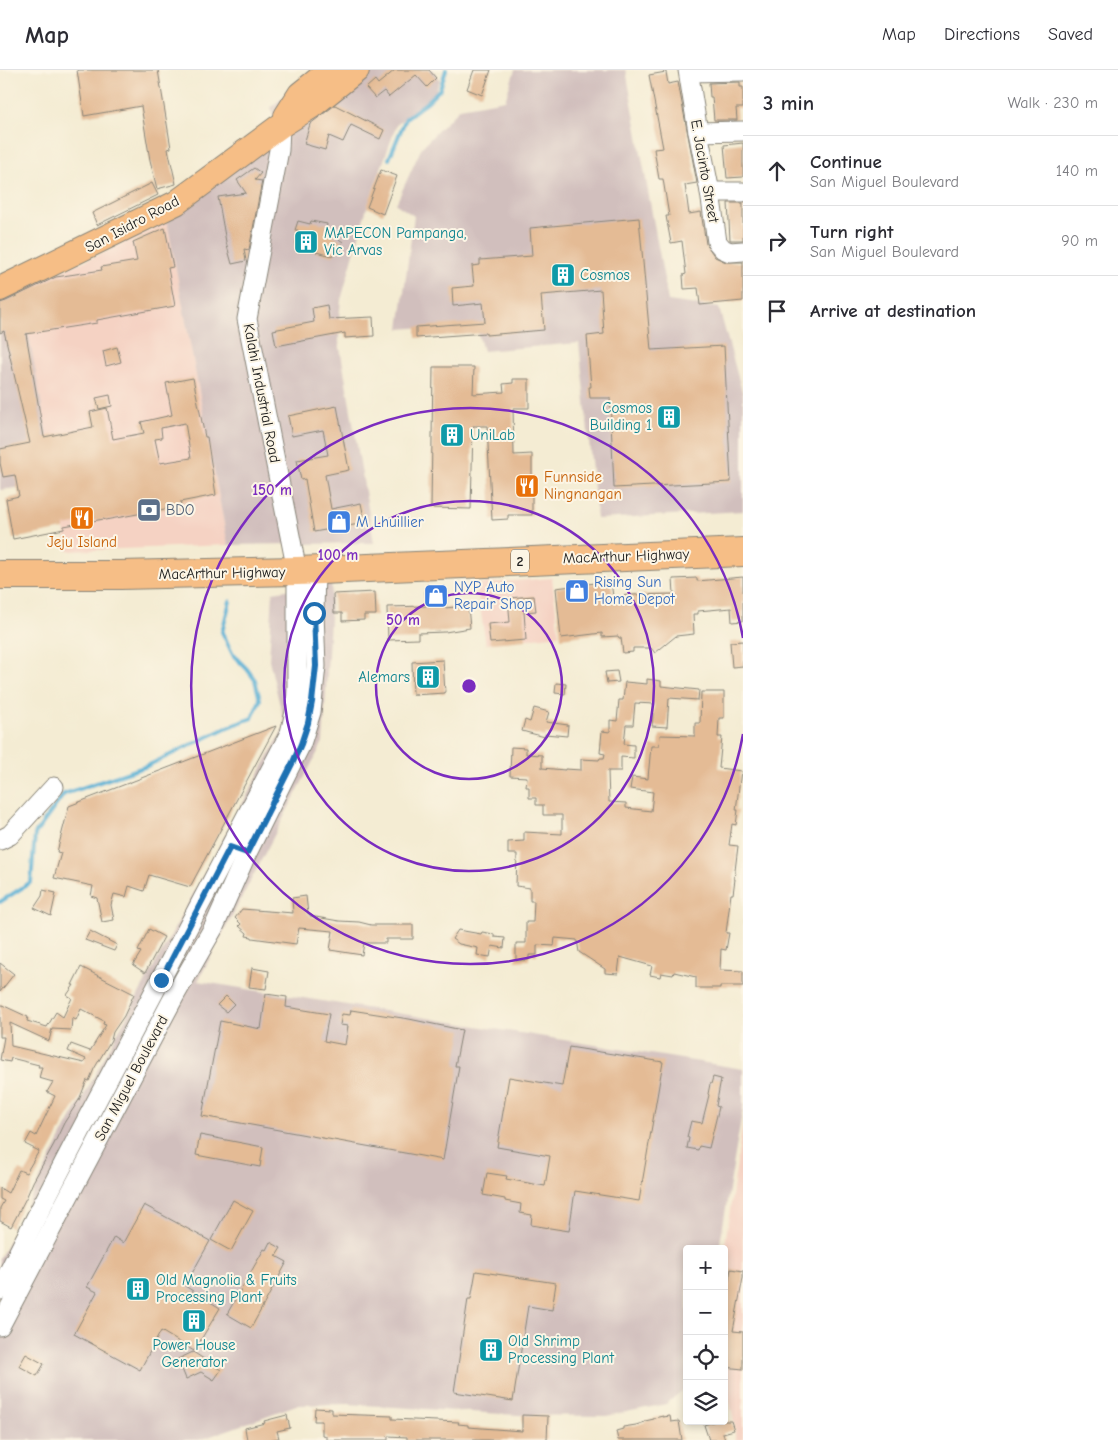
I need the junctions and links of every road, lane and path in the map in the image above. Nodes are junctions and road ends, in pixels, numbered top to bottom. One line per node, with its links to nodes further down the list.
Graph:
1 (330, 70): 5 (main road, San Isidro Road)
2 (357, 70): 5 (main road, San Isidro Road)
3 (689, 71): 4 (street); 7 (street, E. Jacinto Street)
4 (743, 71)
5 (280, 126): 11 (main road, San Isidro Road); 13 (street, Kalahi Industrial Road)
6 (743, 131): 7 (street)
7 (698, 132): 8 (street, E. Jacinto Street)
8 (710, 192): 9 (street); 10 (street, E. Jacinto Street)
9 (743, 192)
10 (743, 251)
11 (0, 290)
12 (743, 552): 13 (highway, MacArthur Highway / 2)
13 (306, 570): 14 (highway, MacArthur Highway / 2); 17 (street, San Miguel Boulevard)
14 (0, 575)
15 (54, 787): 16 (street)
16 (0, 840)
17 (239, 850): 18 (street, San Miguel Boulevard); 19 (street, San Miguel Boulevard)
18 (192, 919): 19 (street); 20 (street, San Miguel Boulevard)
19 (214, 927): 21 (street, San Miguel Boulevard)
20 (32, 1223): 21 (street); 22 (street, San Miguel Boulevard)
21 (49, 1234): 23 (street, San Miguel Boulevard)
22 (0, 1290)
23 (0, 1326)

